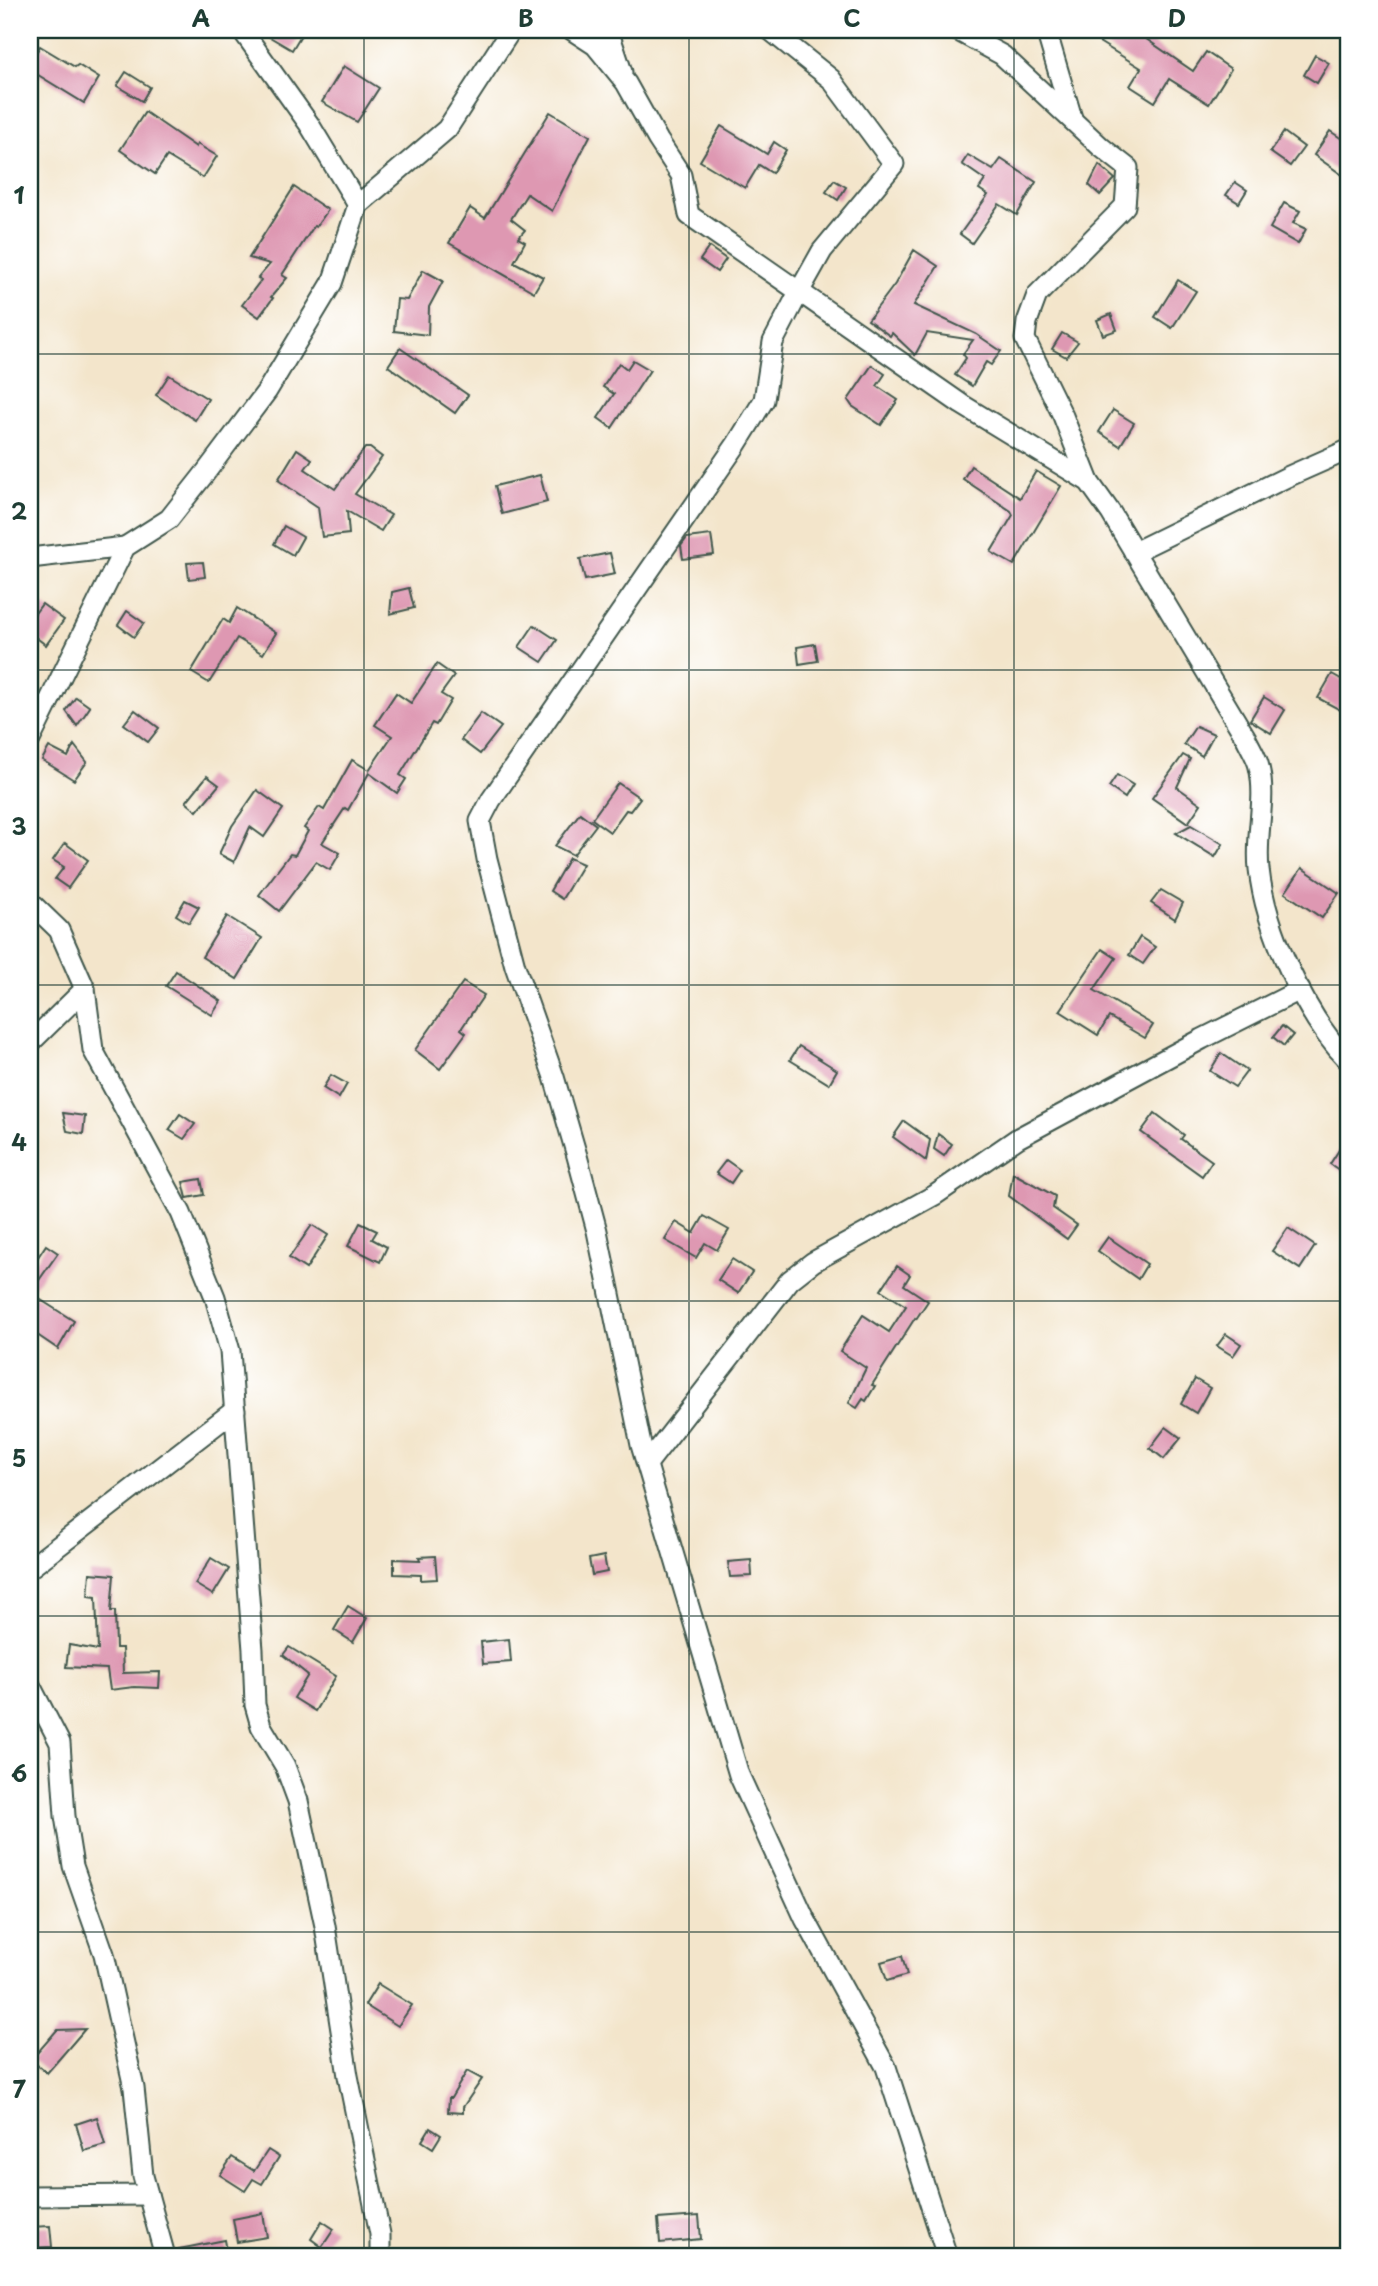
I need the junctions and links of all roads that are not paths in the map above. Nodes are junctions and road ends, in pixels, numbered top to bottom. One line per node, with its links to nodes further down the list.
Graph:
1 (242, 30): 10 (street)
2 (511, 30): 10 (street)
3 (572, 30): 8 (street)
4 (608, 30): 8 (street)
5 (770, 30): 11 (street)
6 (956, 30): 9 (street)
7 (1046, 30): 9 (street)
8 (626, 83): 11 (street)
9 (1072, 120): 13 (street)
10 (358, 205): 14 (street)
11 (799, 292): 13 (street); 24 (street)
12 (1348, 450): 15 (street)
13 (1089, 482): 15 (street)
14 (125, 547): 16 (street); 17 (street)
15 (1134, 552): 20 (street)
16 (30, 558)
17 (30, 740)
18 (30, 902): 19 (street)
19 (85, 989): 21 (street); 23 (street)
20 (1300, 990): 22 (street); 24 (street)
21 (30, 1043)
22 (1348, 1060)
23 (235, 1410): 25 (street); 30 (street)
24 (647, 1464): 31 (street)
25 (30, 1568)
26 (30, 1685): 27 (street)
27 (148, 2195): 28 (street); 29 (street)
28 (30, 2196)
29 (165, 2256)
30 (380, 2256)
31 (947, 2256)

